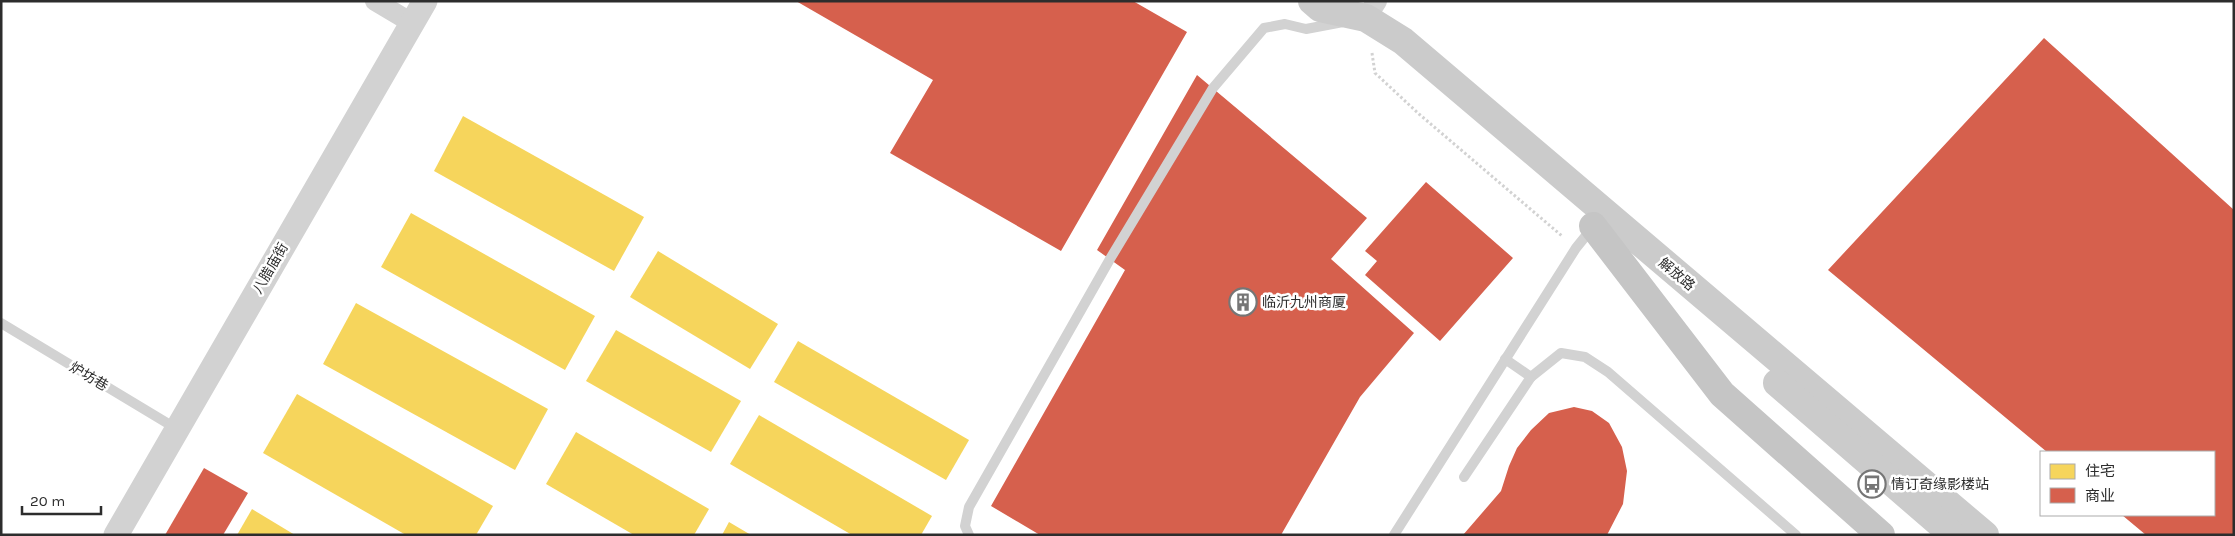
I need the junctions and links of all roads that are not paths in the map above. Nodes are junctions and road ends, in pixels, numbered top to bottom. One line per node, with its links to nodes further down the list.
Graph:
1 (375, 1): 5 (street)
2 (425, 1): 5 (street, 八腊庙街)
3 (1312, 1): 4 (main road, 解放路)
4 (1364, 7): 6 (main road, 解放路); 13 (lane); 18 (main road, 解放路)
5 (412, 23): 10 (street, 八腊庙街)
6 (1594, 226): 8 (lane); 16 (main road); 17 (main road, 解放路)
7 (1, 323): 10 (lane, 炉坊巷)
8 (1505, 359): 9 (lane); 14 (lane)
9 (1531, 377): 11 (lane); 15 (lane)
10 (177, 429): 12 (street, 八腊庙街)
11 (1464, 478)
12 (116, 535)
13 (969, 535)
14 (1394, 535)
15 (1796, 535)
16 (1881, 535)
17 (1953, 535)
18 (1985, 535)

